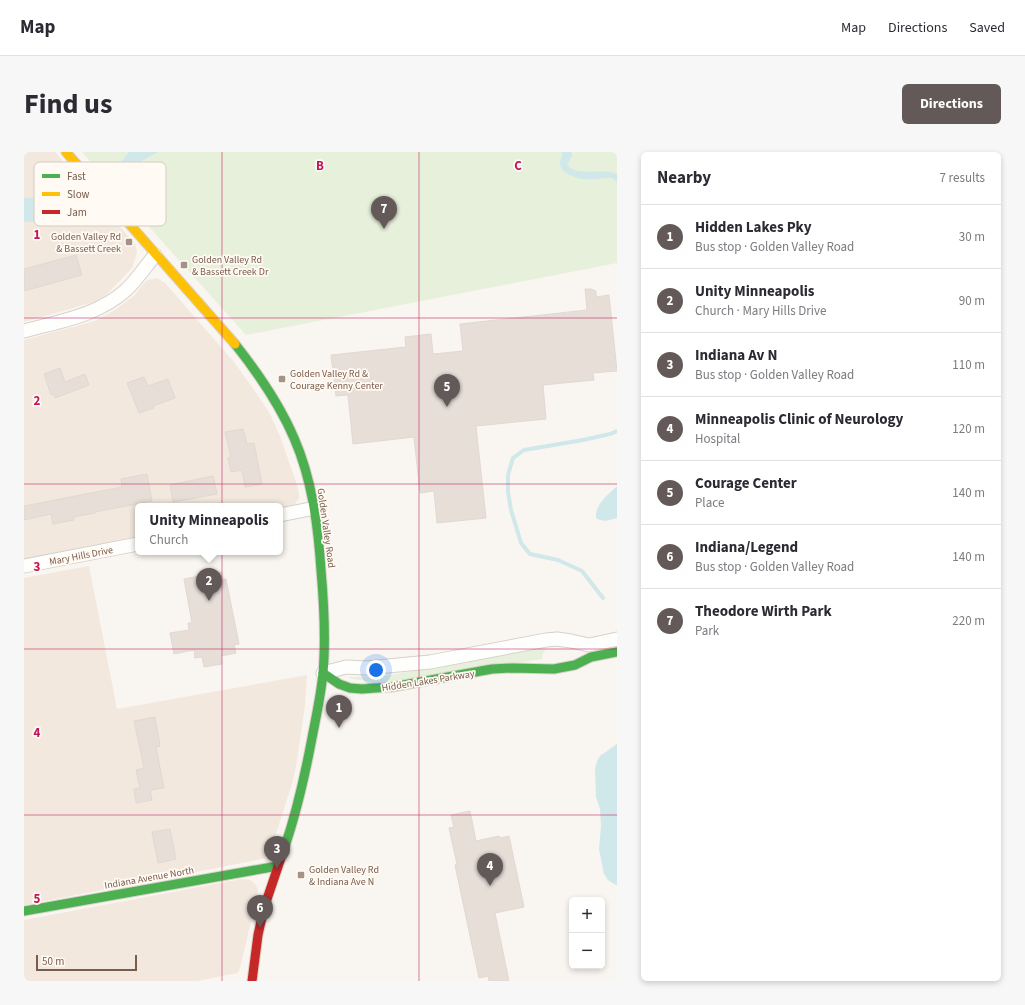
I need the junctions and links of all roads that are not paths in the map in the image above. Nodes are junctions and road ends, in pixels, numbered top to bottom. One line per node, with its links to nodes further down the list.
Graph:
1 (66, 152): 2 (street, Golden Valley Road)
2 (75, 162)
3 (130, 226): 4 (street, Golden Valley Road)
4 (155, 255): 5 (street); 6 (street, Golden Valley Road)
5 (24, 331)
6 (315, 508): 7 (street); 12 (street, Golden Valley Road)
7 (283, 514)
8 (135, 545): 9 (street, Mary Hills Drive)
9 (24, 566)
10 (617, 639): 12 (street, Hidden Lakes Parkway)
11 (617, 652): 12 (street, Hidden Lakes Parkway)
12 (323, 673): 13 (street, Golden Valley Road)
13 (278, 866): 14 (street, Indiana Avenue North); 15 (street, Golden Valley Road)
14 (24, 911)
15 (250, 981)

